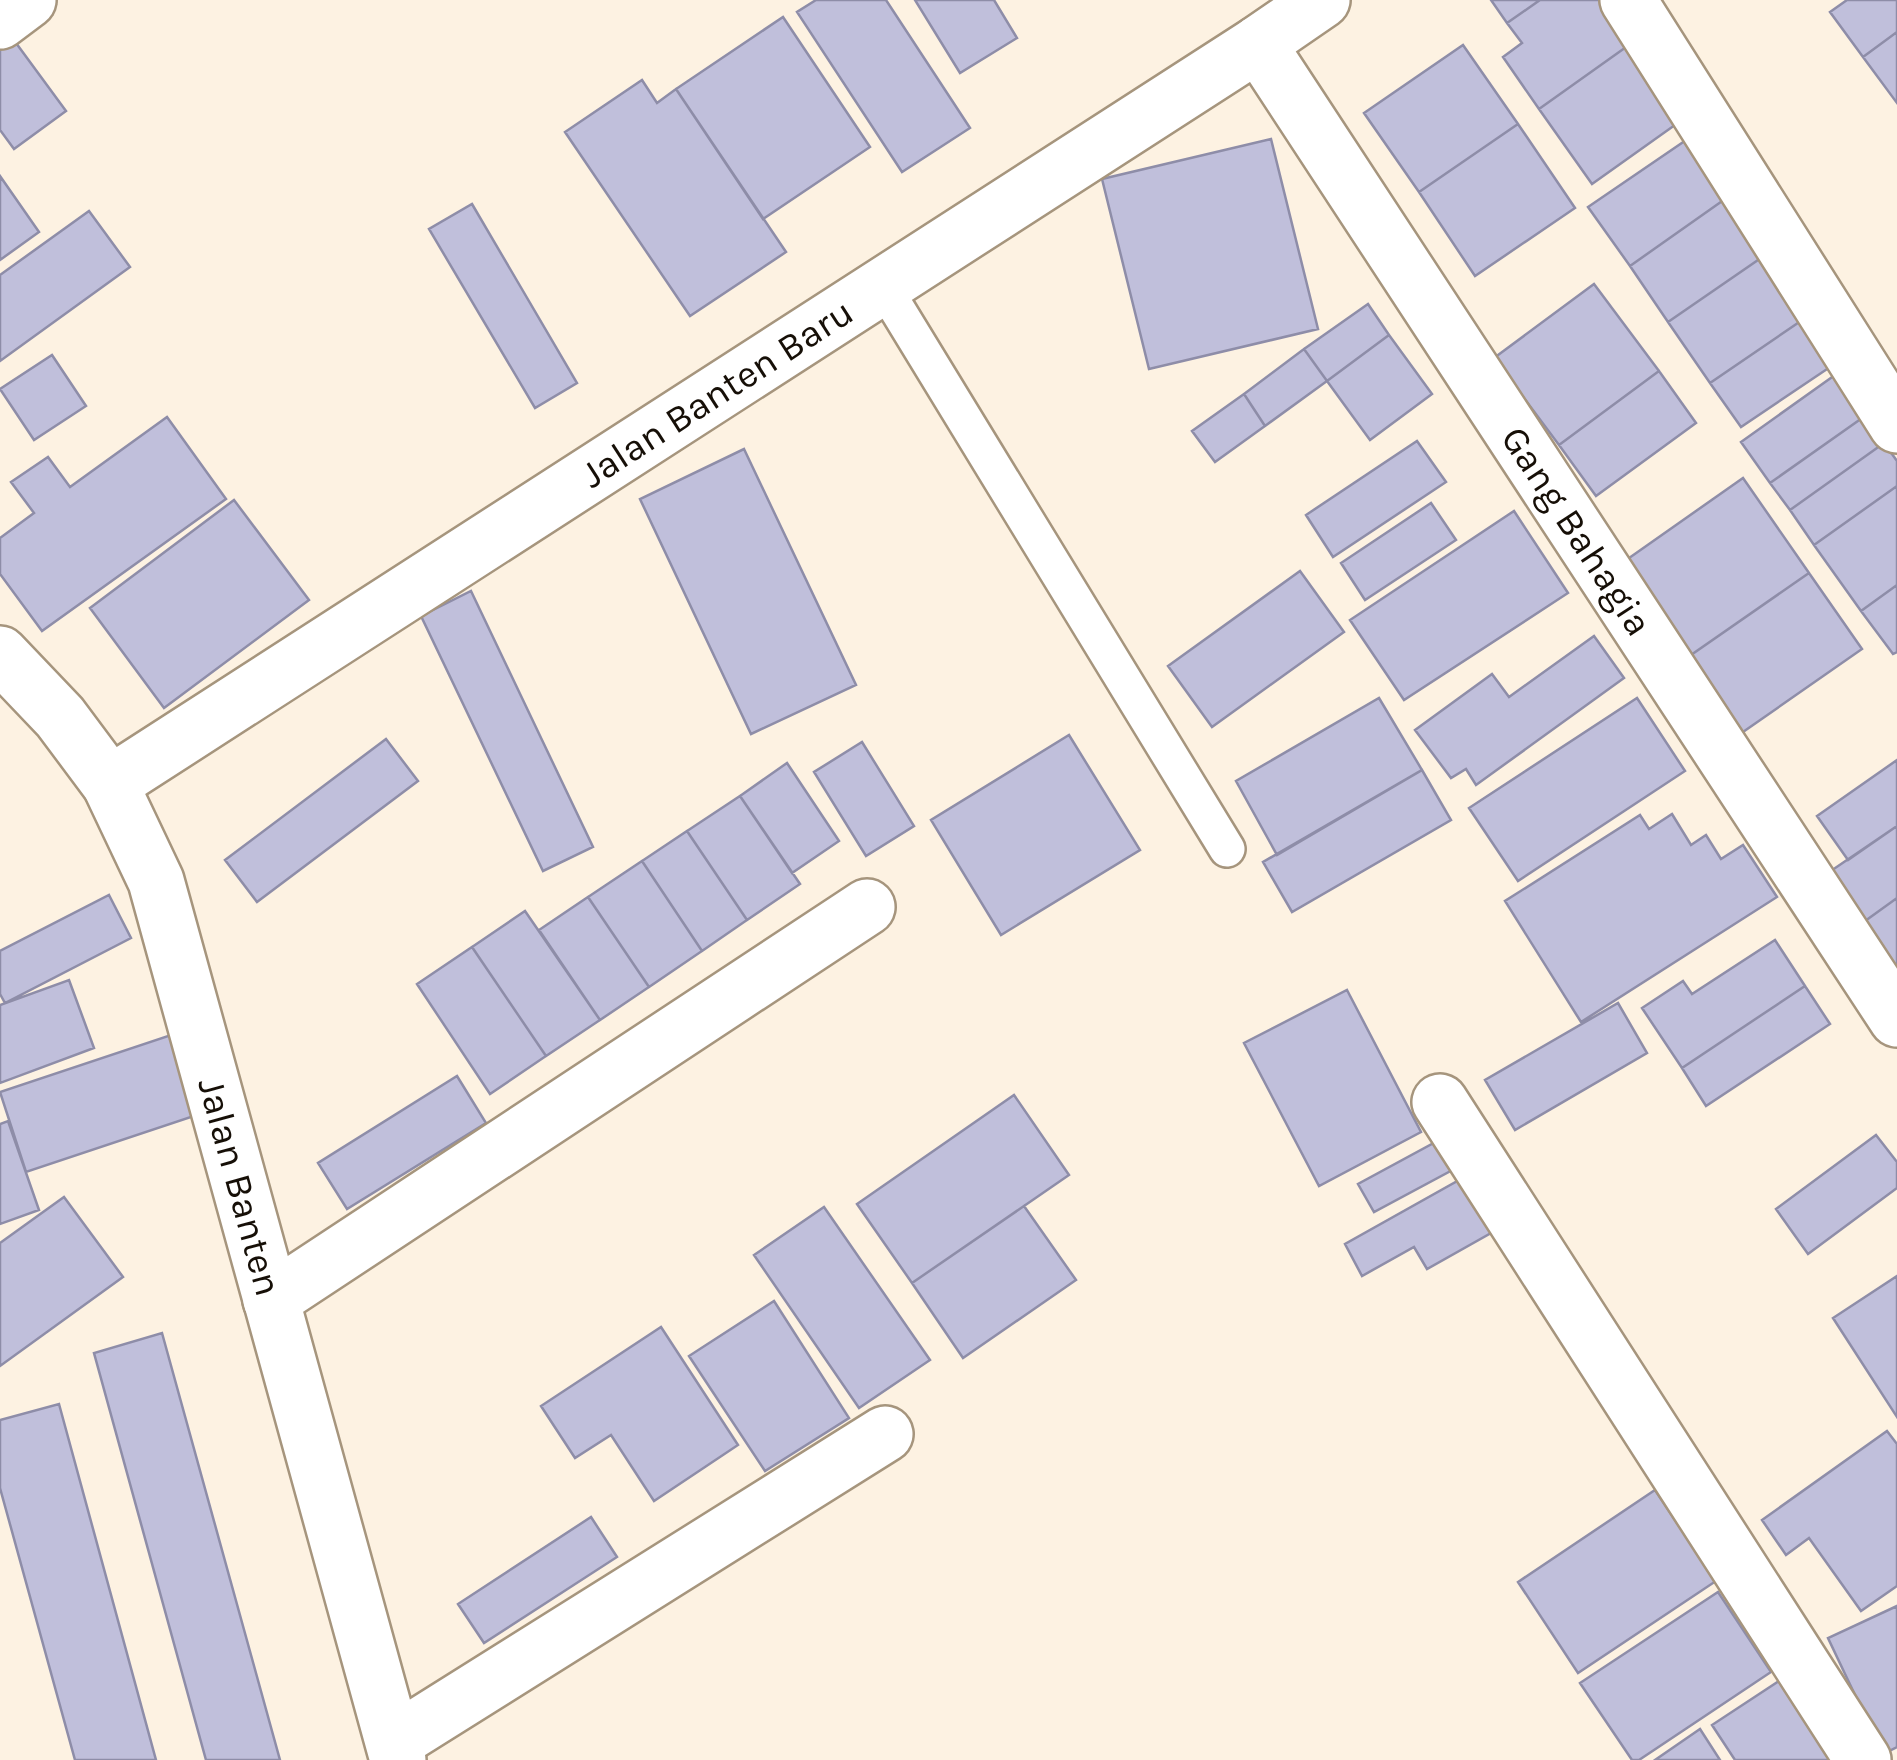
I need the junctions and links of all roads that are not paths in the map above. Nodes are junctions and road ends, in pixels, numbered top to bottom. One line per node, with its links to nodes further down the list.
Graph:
1 (28, 0): 4 (street)
2 (1322, 0): 5 (street, Jalan Banten Baru)
3 (1628, 0): 7 (street)
4 (0, 22)
5 (1258, 44): 6 (street, Jalan Banten Baru); 12 (street, Gang Bahagia)
6 (883, 286): 9 (street, Jalan Banten Baru); 10 (lane)
7 (1897, 425)
8 (0, 654): 9 (street, Jalan Banten)
9 (110, 784): 14 (street, Jalan Banten)
10 (1227, 849)
11 (867, 907): 14 (street)
12 (1897, 1020)
13 (1440, 1102): 17 (street)
14 (272, 1300): 16 (street, Jalan Banten)
15 (886, 1434): 16 (street)
16 (396, 1751)
17 (1863, 1760)

